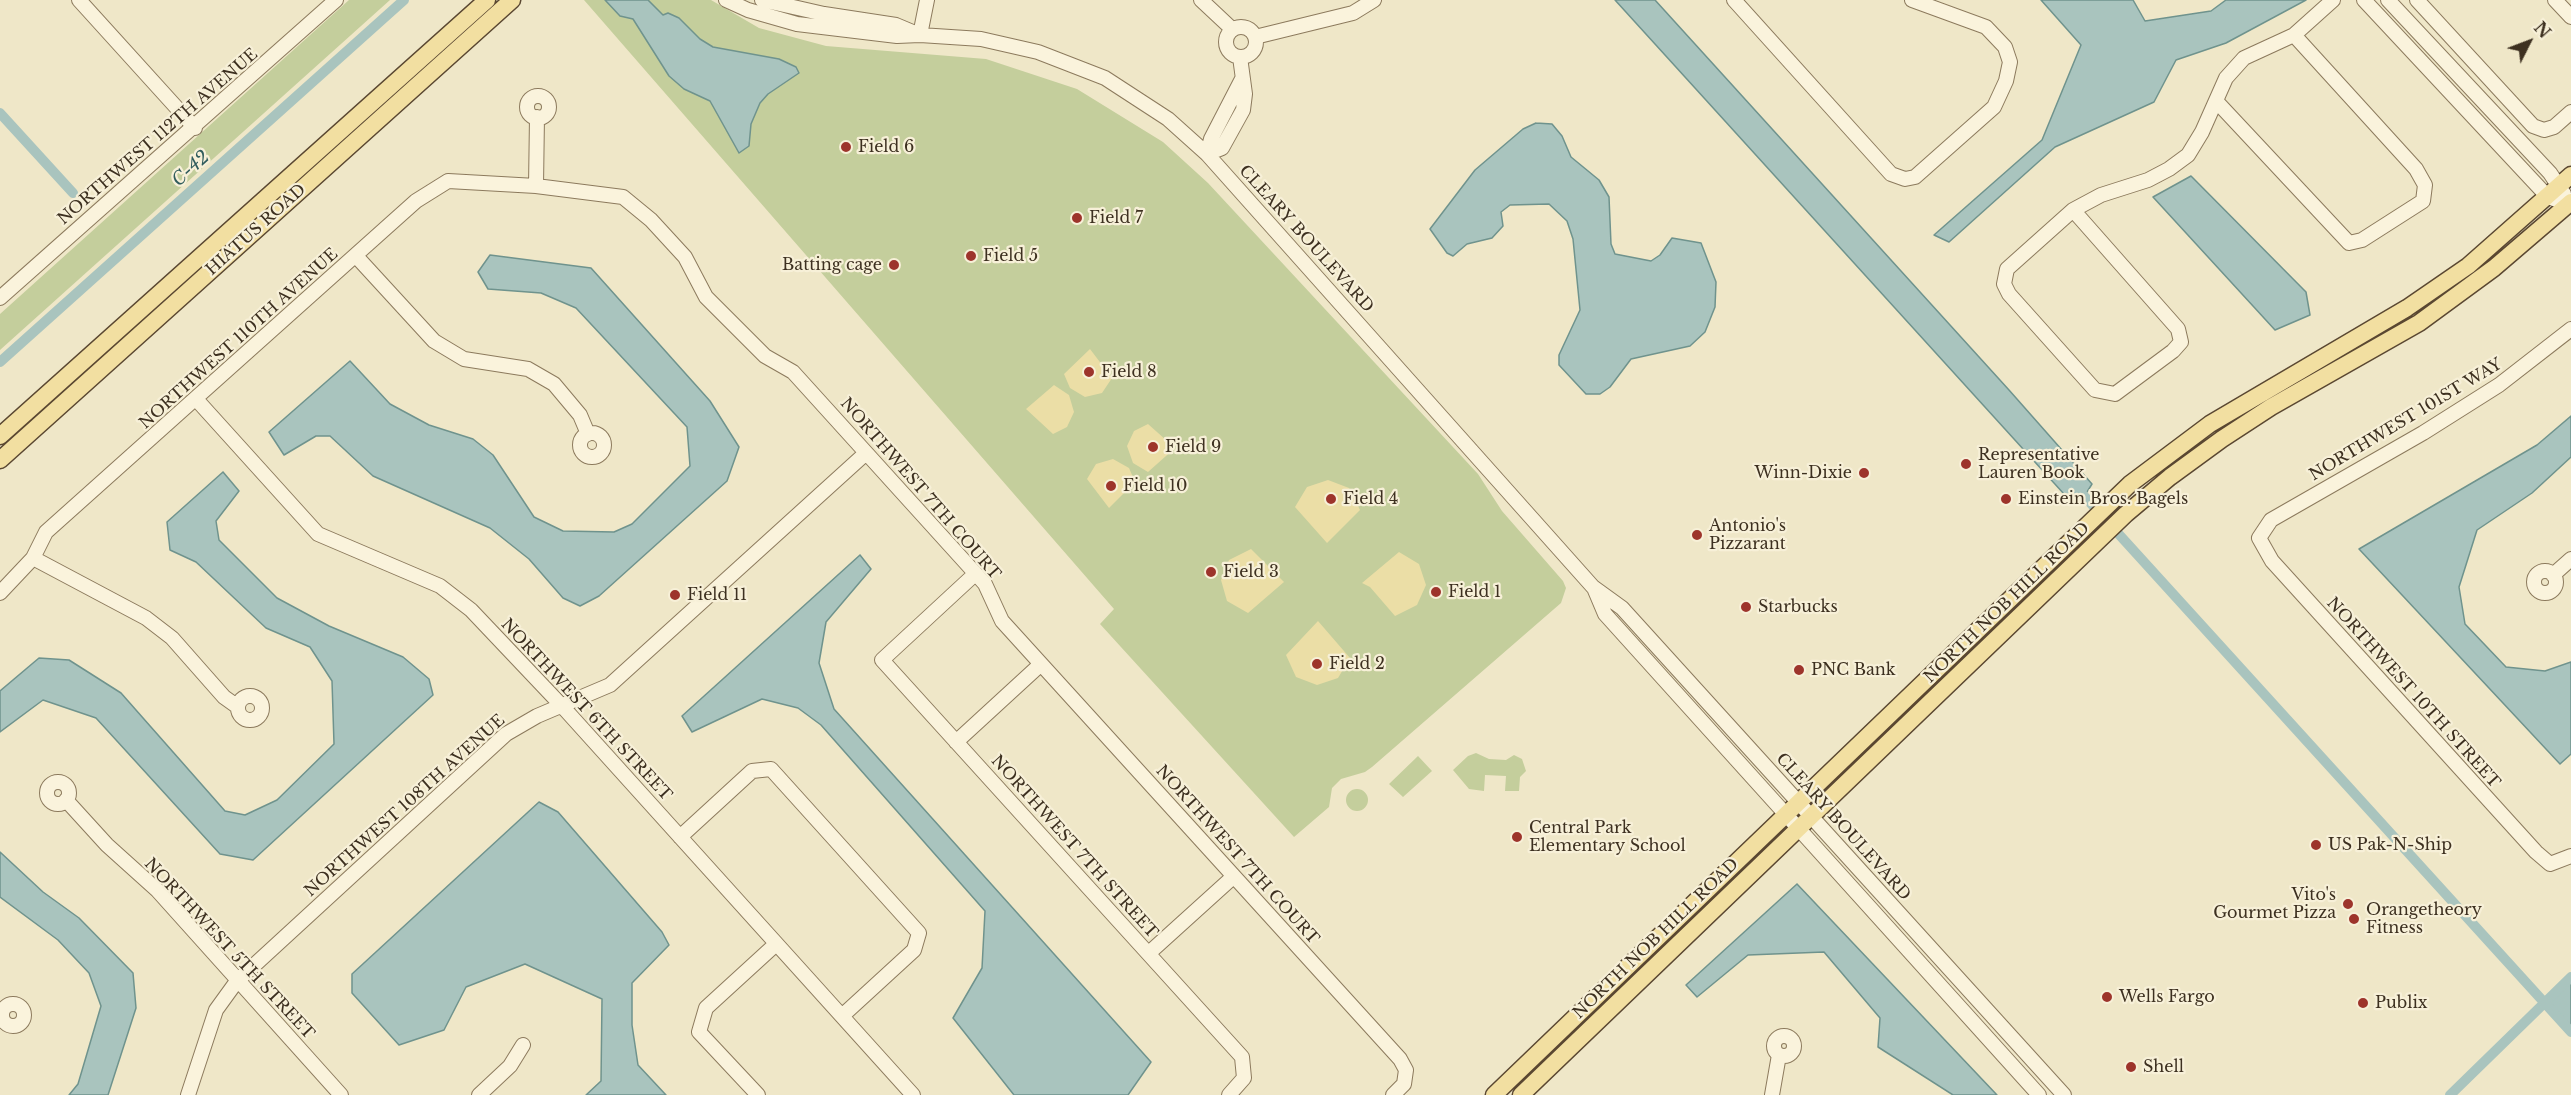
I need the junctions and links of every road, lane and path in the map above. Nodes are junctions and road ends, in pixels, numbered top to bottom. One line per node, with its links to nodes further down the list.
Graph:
1 (79, 0): 26 (street)
2 (336, 0): 26 (street, NORTHWEST 112TH AVENUE)
3 (487, 0): 38 (main road, HIATUS ROAD)
4 (512, 0): 40 (main road, HIATUS ROAD)
5 (726, 0): 19 (street, CLEARY BOULEVARD)
6 (762, 0): 19 (street, CLEARY BOULEVARD)
7 (927, 0): 19 (street)
8 (1201, 0): 18 (street)
9 (1374, 0): 21 (street)
10 (1734, 0): 11 (street)
11 (1912, 0)
12 (2333, 0): 20 (street)
13 (2364, 0): 30 (street)
14 (2388, 0): 28 (street)
15 (2417, 0): 24 (street)
16 (2555, 0): 17 (street)
17 (2571, 17)
18 (1232, 29): 21 (street); 22 (street)
19 (920, 35): 27 (street, CLEARY BOULEVARD)
20 (2294, 35): 23 (street); 23 (street)
21 (1255, 37): 22 (street)
22 (1240, 57): 27 (street)
23 (2217, 102): 32 (street)
24 (2571, 112)
25 (537, 117): 29 (street)
26 (195, 128): 34 (street, NORTHWEST 112TH AVENUE)
27 (1207, 154): 46 (street, CLEARY BOULEVARD)
28 (2566, 180): 30 (main road, NORTH NOB HILL ROAD); 31 (street)
29 (536, 186): 33 (street, NORTHWEST 110TH AVENUE); 39 (street, NORTHWEST 7TH COURT)
30 (2548, 197): 31 (street); 53 (main road, NORTH NOB HILL ROAD)
31 (2570, 204): 55 (main road, NORTH NOB HILL ROAD)
32 (2073, 210): 32 (street)
33 (356, 256): 36 (street, NORTHWEST 110TH AVENUE); 37 (street)
34 (0, 298)
35 (2571, 329): 41 (street, NORTHWEST 101ST WAY)
36 (196, 399): 42 (street, NORTHWEST 110TH AVENUE); 49 (street, NORTHWEST 6TH STREET)
37 (588, 434)
38 (0, 436)
39 (866, 453): 44 (street, NORTHWEST 7TH COURT); 49 (street, NORTHWEST 108TH AVENUE)
40 (0, 460)
41 (2259, 538): 58 (street, NORTHWEST 10TH STREET)
42 (33, 558): 47 (street, NORTHWEST 110TH AVENUE); 50 (street)
43 (2571, 559): 45 (street)
44 (975, 574): 48 (street, NORTHWEST 7TH COURT); 51 (street, NORTHWEST 7TH STREET)
45 (2553, 575)
46 (1593, 586): 53 (street, CLEARY BOULEVARD); 54 (street, CLEARY BOULEVARD)
47 (0, 593)
48 (1041, 664): 51 (street); 59 (street, NORTHWEST 7TH COURT)
49 (561, 706): 57 (street, NORTHWEST 6TH STREET); 62 (street, NORTHWEST 108TH AVENUE)
50 (238, 707)
51 (956, 742): 61 (street, NORTHWEST 7TH STREET)
52 (66, 800): 62 (street, NORTHWEST 5TH STREET)
53 (1800, 803): 54 (main road, NORTH NOB HILL ROAD); 55 (street, CLEARY BOULEVARD)
54 (1787, 815): 56 (street, CLEARY BOULEVARD); 73 (main road, NORTH NOB HILL ROAD)
55 (1813, 817): 56 (main road, NORTH NOB HILL ROAD); 77 (street, CLEARY BOULEVARD)
56 (1799, 830): 74 (main road, NORTH NOB HILL ROAD); 76 (street, CLEARY BOULEVARD)
57 (680, 837): 60 (street, NORTHWEST 6TH STREET); 63 (street)
58 (2571, 856)
59 (1233, 877): 61 (street); 72 (street, NORTHWEST 7TH COURT)
60 (776, 944): 63 (street, NORTHWEST 6TH STREET); 69 (street)
61 (1149, 953): 71 (street, NORTHWEST 7TH STREET)
62 (237, 981): 66 (street, NORTHWEST 108TH AVENUE); 67 (street, NORTHWEST 5TH STREET)
63 (842, 1016): 70 (street, NORTHWEST 6TH STREET)
64 (523, 1045): 68 (street)
65 (1779, 1055): 75 (street)
66 (188, 1095)
67 (341, 1095)
68 (479, 1095)
69 (758, 1095)
70 (913, 1095)
71 (1228, 1095)
72 (1393, 1095)
73 (1494, 1095)
74 (1521, 1095)
75 (1772, 1095)
76 (2038, 1095)
77 (2064, 1095)

